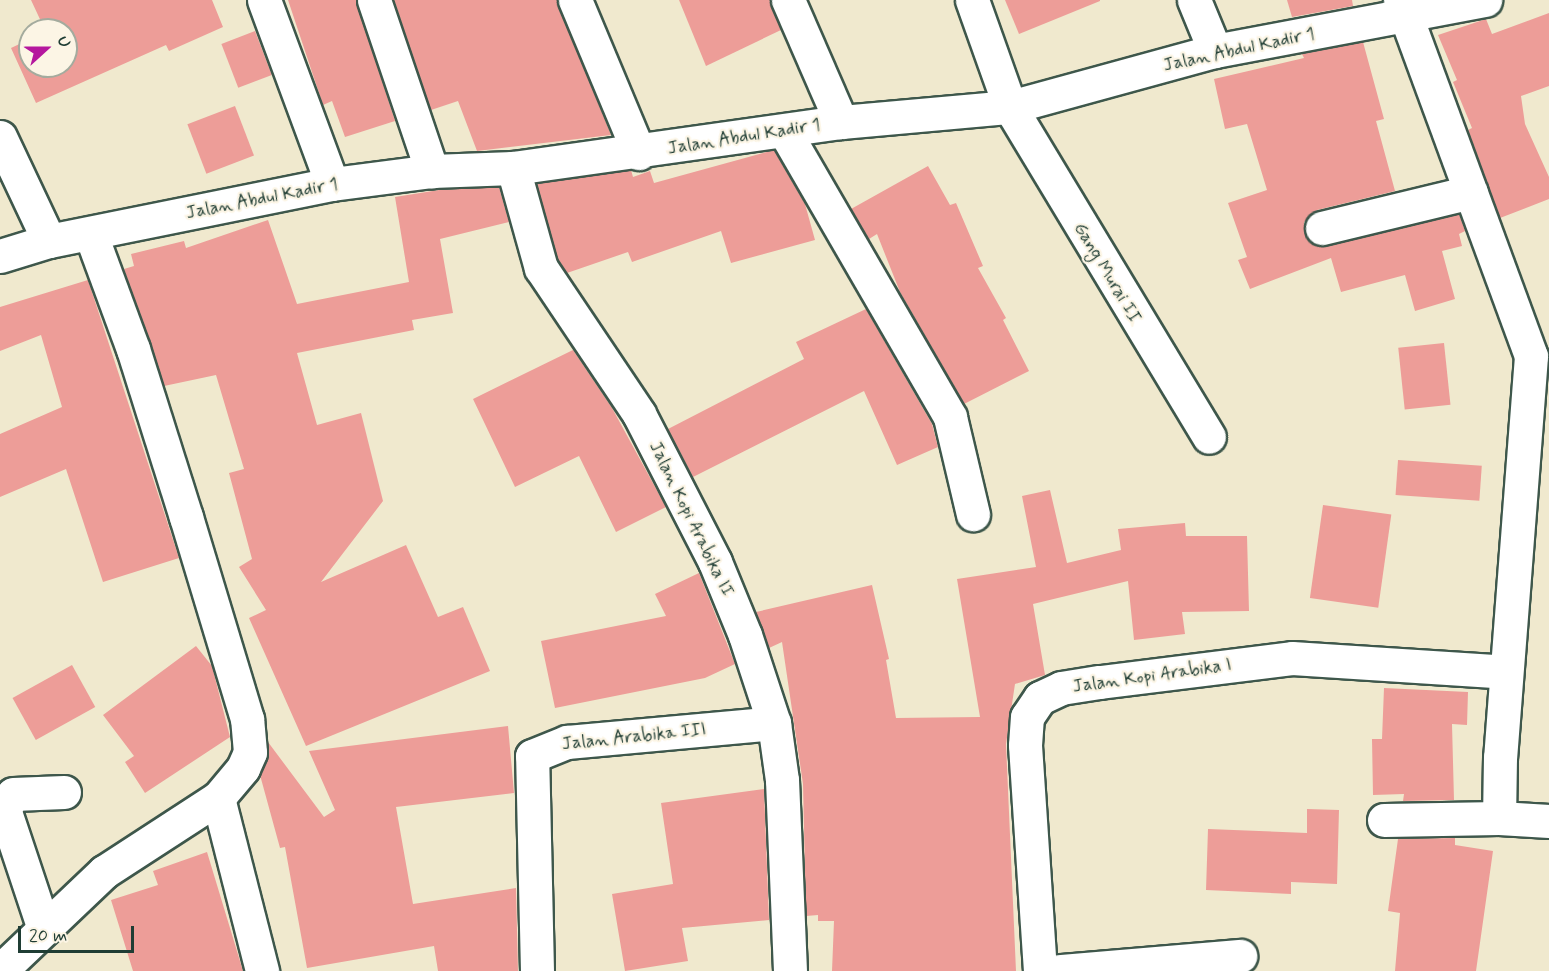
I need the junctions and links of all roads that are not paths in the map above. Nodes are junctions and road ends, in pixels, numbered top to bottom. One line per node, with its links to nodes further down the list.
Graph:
1 (264, 0): 17 (street)
2 (374, 0): 16 (street)
3 (575, 0): 14 (street)
4 (788, 0): 11 (street)
5 (972, 0): 10 (street, Gang Murai II)
6 (1194, 0): 9 (street)
7 (1485, 0): 8 (street, Jalan Abdul Kadir 1)
8 (1403, 9): 9 (street, Jalan Abdul Kadir 1); 18 (street)
9 (1215, 51): 10 (street, Jalan Abdul Kadir 1)
10 (1010, 107): 11 (street, Jalan Abdul Kadir 1); 24 (street, Gang Murai II)
11 (841, 122): 12 (street, Jalan Abdul Kadir 1)
12 (785, 132): 14 (street, Jalan Abdul Kadir 1); 25 (street)
13 (0, 137): 21 (street)
14 (639, 153): 15 (street, Jalan Abdul Kadir 1)
15 (513, 168): 16 (street, Jalan Abdul Kadir 1); 27 (street, Jalan Kopi Arabika II)
16 (432, 171): 17 (street, Jalan Abdul Kadir 1)
17 (332, 184): 20 (street, Jalan Abdul Kadir 1)
18 (1471, 192): 19 (street); 23 (street)
19 (1322, 228)
20 (91, 235): 21 (street, Jalan Abdul Kadir 1); 29 (street)
21 (49, 241): 22 (street, Jalan Abdul Kadir 1)
22 (0, 256)
23 (1540, 352): 26 (street)
24 (1209, 437)
25 (972, 514)
26 (1506, 672): 30 (street); 39 (street, Jalan Kopi Arabika I)
27 (774, 723): 37 (street, Jalan Arabika III); 38 (street, Jalan Kopi Arabika II)
28 (64, 792): 33 (street)
29 (218, 798): 33 (street); 36 (street)
30 (1499, 818): 31 (street); 32 (street)
31 (1384, 820)
32 (1549, 821)
33 (44, 929): 35 (street)
34 (1240, 956): 40 (street)
35 (0, 971)
36 (262, 971)
37 (537, 971)
38 (790, 971)
39 (1040, 971)
40 (1060, 971)

